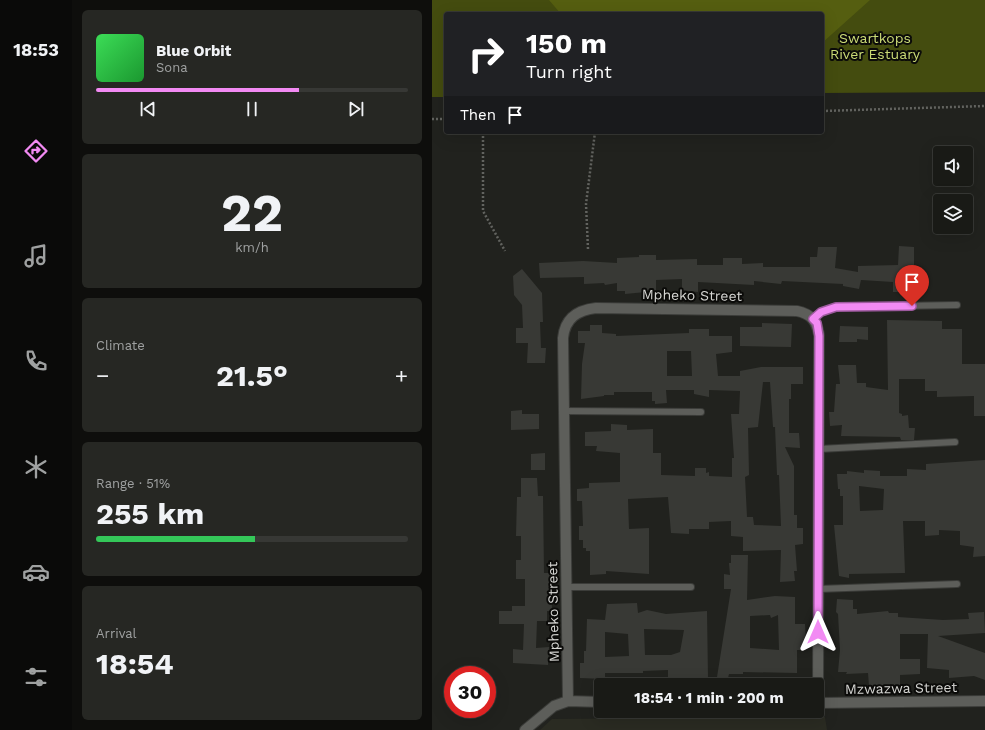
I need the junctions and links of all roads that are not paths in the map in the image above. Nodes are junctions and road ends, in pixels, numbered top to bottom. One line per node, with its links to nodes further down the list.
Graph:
1 (957, 305): 2 (lane)
2 (813, 319): 3 (street, Mpheko Street); 6 (street)
3 (564, 412): 4 (lane); 8 (street, Mpheko Street)
4 (701, 412)
5 (955, 442): 6 (lane)
6 (819, 449): 10 (street)
7 (957, 584): 10 (lane)
8 (566, 586): 9 (lane); 13 (street, Mpheko Street)
9 (692, 587)
10 (818, 589): 11 (street)
11 (818, 678)
12 (985, 701): 15 (street, Mzwazwa Street)
13 (568, 702): 14 (street); 16 (street)
14 (594, 702)
15 (824, 703)
16 (525, 730)

